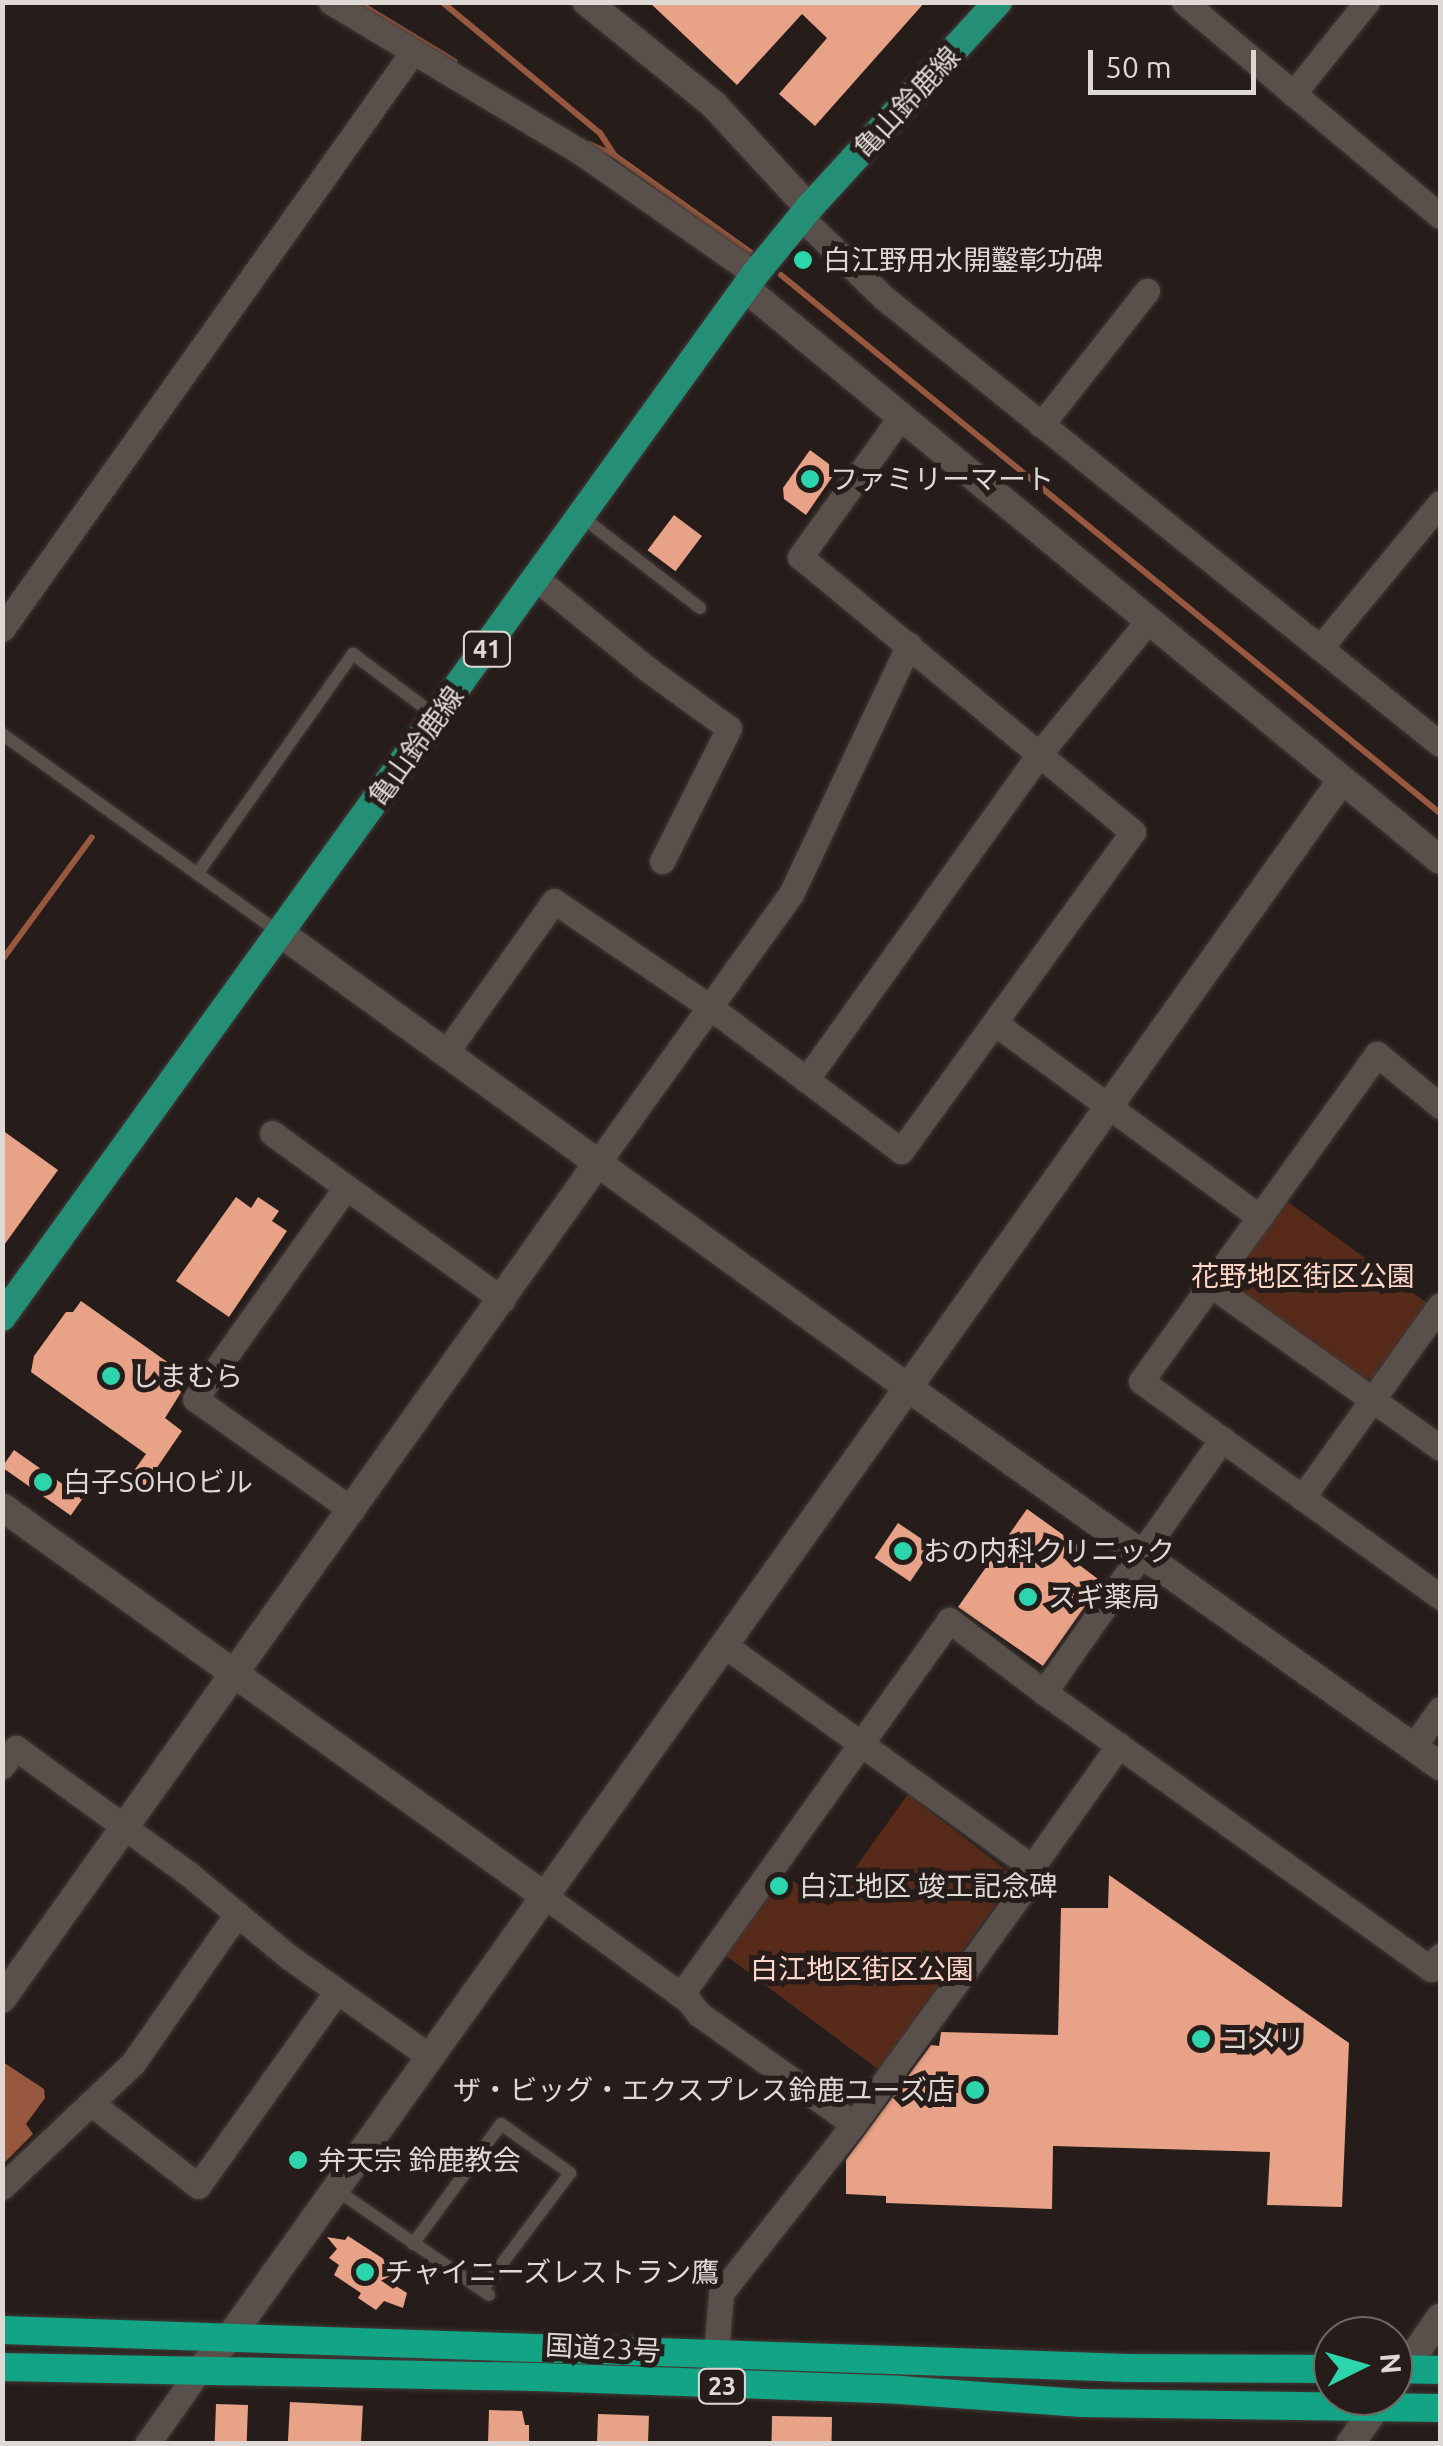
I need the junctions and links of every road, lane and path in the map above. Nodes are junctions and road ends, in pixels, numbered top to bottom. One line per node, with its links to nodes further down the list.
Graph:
1 (331, 2): 6 (street)
2 (587, 2): 9 (street)
3 (998, 2): 9 (main road, 亀山鈴鹿線 / 41)
4 (1184, 2): 7 (street)
5 (1367, 2): 7 (street)
6 (412, 53): 10 (street); 19 (street)
7 (1292, 94): 8 (street)
8 (1440, 216)
9 (810, 217): 10 (main road, 亀山鈴鹿線 / 41); 13 (street)
10 (750, 281): 12 (street); 15 (main road, 亀山鈴鹿線 / 41)
11 (1147, 291): 13 (street)
12 (900, 418): 18 (street); 20 (street)
13 (1041, 426): 21 (street)
14 (1440, 503): 21 (street)
15 (582, 517): 16 (main road, 亀山鈴鹿線 / 41); 17 (lane)
16 (537, 578): 22 (main road, 亀山鈴鹿線 / 41); 28 (street)
17 (700, 608)
18 (1148, 621): 25 (street); 26 (street)
19 (2, 629)
20 (909, 644): 25 (street); 31 (street)
21 (1320, 648): 24 (street)
22 (438, 717): 29 (lane); 30 (main road, 亀山鈴鹿線 / 41)
23 (2, 734): 29 (lane)
24 (1440, 744)
25 (1040, 753): 32 (street); 34 (street)
26 (1342, 780): 27 (street); 36 (street)
27 (1440, 860)
28 (662, 861)
29 (196, 874): 30 (lane)
30 (280, 932): 33 (street); 44 (main road, 亀山鈴鹿線 / 41)
31 (710, 1008): 33 (street); 34 (street); 38 (street)
32 (996, 1024): 34 (street); 36 (street)
33 (448, 1050): 38 (street)
34 (806, 1080)
35 (1440, 1106): 40 (street)
36 (1106, 1107): 40 (street); 45 (street)
37 (272, 1133): 39 (street)
38 (600, 1161): 42 (street); 45 (street)
39 (346, 1187): 42 (street); 51 (street)
40 (1260, 1217): 41 (street)
41 (1211, 1285): 46 (street); 47 (street)
42 (503, 1300): 51 (street)
43 (1440, 1305): 46 (street)
44 (2, 1317)
45 (907, 1388): 52 (street); 54 (street)
46 (1372, 1399): 48 (street); 49 (street)
47 (1222, 1439): 49 (street); 52 (street)
48 (1440, 1448)
49 (1302, 1498): 53 (street)
50 (2, 1506): 55 (street)
51 (352, 1510): 55 (street)
52 (1142, 1551): 56 (street); 60 (street)
53 (1440, 1598)
54 (724, 1645): 58 (street); 65 (street)
55 (233, 1674): 63 (street); 65 (street)
56 (1044, 1692): 58 (street); 59 (street)
57 (1440, 1709): 60 (street)
58 (863, 1744): 64 (street); 69 (street)
59 (1120, 1745): 64 (street); 67 (street)
60 (1414, 1746): 62 (street)
61 (2, 1766): 63 (street)
62 (1440, 1766)
63 (125, 1827): 66 (street); 70 (street)
64 (1032, 1867): 73 (street)
65 (546, 1897): 69 (street); 71 (street)
66 (237, 1914): 68 (street); 72 (street)
67 (1440, 1956)
68 (337, 1991): 71 (street); 72 (street)
69 (681, 1995): 73 (street)
70 (2, 1999)
71 (429, 2056): 75 (street)
72 (91, 2103): 74 (street)
73 (854, 2124): 80 (street)
74 (2, 2187)
75 (334, 2189): 76 (lane); 79 (street)
76 (414, 2244): 76 (lane)
77 (1440, 2318): 81 (street)
78 (2, 2330): 79 (highway, 国道23号 / 23)
79 (230, 2336): 80 (highway, 国道23号 / 23); 85 (street)
80 (716, 2354): 83 (highway, 国道23号 / 23)
81 (1413, 2354)
82 (2, 2367): 85 (highway, 国道23号 / 23)
83 (1313, 2369)
84 (1440, 2370): 86 (highway, 国道23号 / 23)
85 (198, 2372): 87 (highway, 国道23号 / 23); 91 (street)
86 (1413, 2378)
87 (1313, 2390)
88 (1413, 2396): 89 (highway, 国道23号 / 23)
89 (1440, 2408)
90 (1369, 2416): 92 (street)
91 (147, 2444)
92 (1350, 2444)

